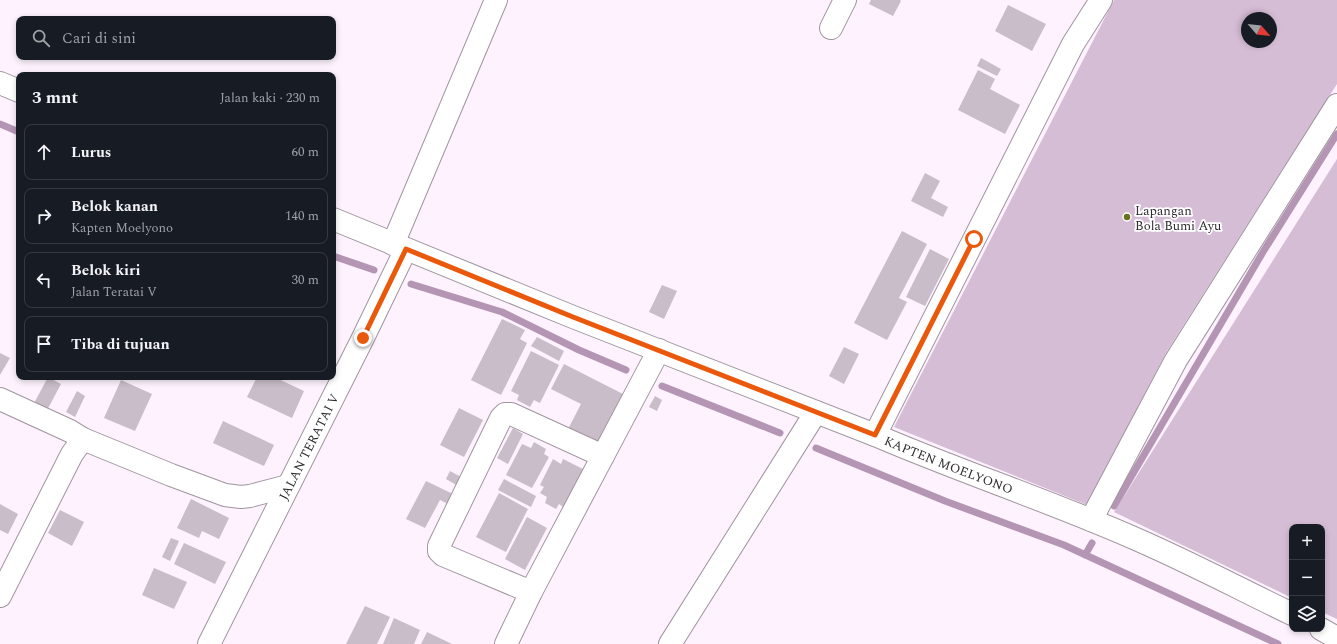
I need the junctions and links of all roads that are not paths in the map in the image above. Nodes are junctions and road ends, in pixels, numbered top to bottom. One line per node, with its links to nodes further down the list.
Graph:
1 (496, 0): 11 (street, JALAN TERATAI V)
2 (845, 0): 4 (street)
3 (1101, 0): 15 (street)
4 (831, 28)
5 (0, 83): 6 (street)
6 (16, 91)
7 (16, 93): 8 (street)
8 (0, 96)
9 (1337, 105): 19 (street)
10 (336, 219): 11 (street, KAPTEN MOELYONO)
11 (400, 246): 12 (street, KAPTEN MOELYONO); 18 (street, JALAN TERATAI V)
12 (659, 350): 14 (street, KAPTEN MOELYONO); 17 (street)
13 (0, 399): 16 (street)
14 (816, 412): 15 (street, KAPTEN MOELYONO); 27 (street)
15 (875, 435): 19 (street, KAPTEN MOELYONO)
16 (83, 439): 18 (street); 21 (street)
17 (603, 456): 20 (street); 20 (street)
18 (288, 486): 25 (street, JALAN TERATAI V)
19 (1091, 520): 22 (street, KAPTEN MOELYONO)
20 (531, 592): 26 (street)
21 (0, 596)
22 (1289, 613)
23 (1325, 631): 24 (street)
24 (1337, 638)
25 (209, 644)
26 (506, 644)
27 (670, 644)

